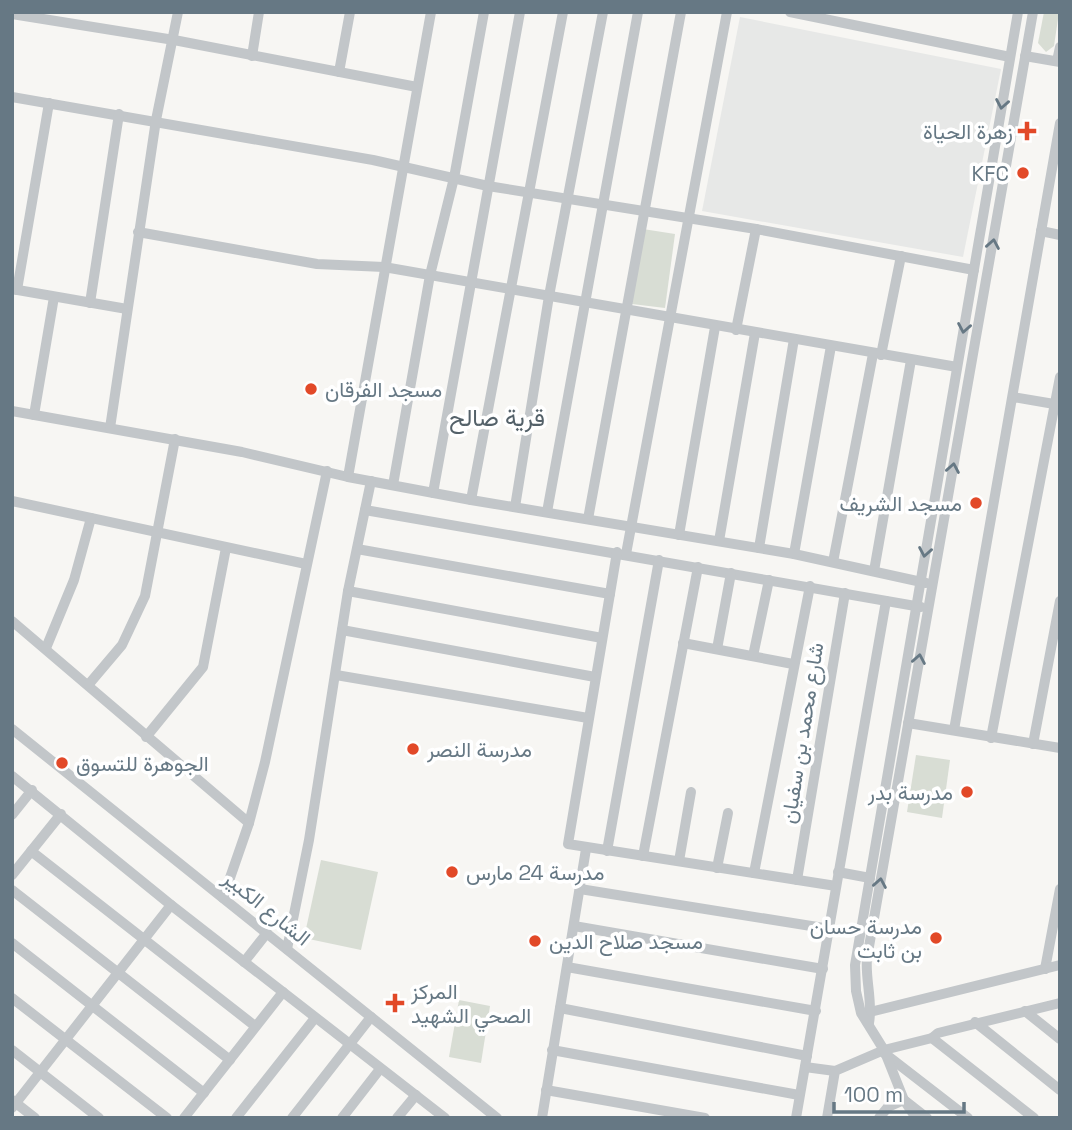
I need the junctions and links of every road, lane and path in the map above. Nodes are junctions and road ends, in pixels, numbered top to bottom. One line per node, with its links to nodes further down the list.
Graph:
1 (178, 12): 18 (street)
2 (259, 12): 20 (street)
3 (350, 12): 24 (street)
4 (431, 12): 25 (street)
5 (484, 12): 32 (street)
6 (520, 12): 33 (street)
7 (563, 12): 34 (street)
8 (603, 12): 35 (street)
9 (638, 12): 36 (street)
10 (681, 12): 37 (street)
11 (727, 12): 38 (street)
12 (793, 12): 17 (street)
13 (865, 12): 17 (street)
14 (1018, 12): 22 (street)
15 (1033, 12): 21 (street)
16 (12, 14): 18 (street)
17 (862, 26): 22 (street)
18 (174, 40): 20 (street); 29 (street)
19 (1060, 47): 23 (street)
20 (252, 55): 24 (street)
21 (1025, 56): 23 (street); 100 (street, one-way to 21)
22 (1010, 57): 45 (street, one-way to 45)
23 (1058, 62)
24 (339, 72): 25 (street)
25 (417, 87): 31 (street)
26 (12, 97): 27 (street)
27 (49, 103): 28 (street); 48 (street)
28 (119, 114): 29 (street); 53 (street)
29 (156, 120): 31 (street); 40 (street)
30 (1060, 123): 41 (street)
31 (401, 167): 32 (street); 44 (street)
32 (454, 178): 33 (street); 46 (street)
33 (488, 186): 34 (street); 47 (street)
34 (529, 193): 35 (street); 49 (street)
35 (569, 198): 36 (street); 50 (street)
36 (604, 203): 37 (street); 52 (street)
37 (646, 210): 38 (street); 55 (street)
38 (687, 217): 39 (street); 56 (street)
39 (756, 229): 43 (street); 58 (street)
40 (138, 232): 44 (street); 54 (street)
41 (1041, 232): 42 (street); 66 (street)
42 (1060, 235)
43 (901, 256): 45 (street); 62 (street)
44 (384, 267): 46 (street); 73 (street)
45 (974, 270): 64 (street, one-way to 64)
46 (430, 275): 47 (street); 75 (street)
47 (471, 282): 49 (street); 76 (street)
48 (14, 289): 51 (street)
49 (512, 291): 50 (street); 77 (street)
50 (549, 296): 52 (street); 79 (street)
51 (54, 297): 53 (street); 69 (street)
52 (586, 302): 55 (street); 81 (street)
53 (90, 303): 54 (street)
54 (127, 309): 70 (street)
55 (628, 310): 56 (street); 83 (street)
56 (670, 317): 57 (street); 84 (street)
57 (715, 327): 58 (street); 86 (street)
58 (736, 330): 59 (street)
59 (755, 333): 60 (street); 87 (street)
60 (794, 339): 61 (street); 89 (street)
61 (831, 346): 62 (street); 92 (street)
62 (877, 355): 63 (street); 94 (street)
63 (911, 360): 64 (street); 97 (street)
64 (957, 367): 100 (street, one-way to 100)
65 (1060, 377): 67 (street)
66 (1013, 397): 67 (street); 122 (street)
67 (1057, 405): 124 (street)
68 (12, 411): 69 (street)
69 (34, 415): 70 (street)
70 (110, 428): 71 (street)
71 (174, 439): 72 (street); 85 (street)
72 (327, 471): 73 (street); 95 (street)
73 (348, 477): 74 (street)
74 (370, 481): 75 (street); 80 (street)
75 (393, 485): 76 (street)
76 (433, 493): 77 (street)
77 (471, 500): 79 (street)
78 (12, 501): 82 (street)
79 (515, 507): 81 (street)
80 (365, 510): 90 (street); 91 (street)
81 (547, 512): 83 (street)
82 (91, 517): 85 (street); 112 (street)
83 (588, 519): 84 (street)
84 (631, 526): 86 (street); 91 (street)
85 (156, 531): 88 (street); 118 (street)
86 (679, 535): 87 (street)
87 (719, 541): 89 (street)
88 (226, 548): 95 (street); 123 (street)
89 (759, 548): 92 (street)
90 (357, 550): 102 (street); 104 (street)
91 (622, 553): 93 (street); 104 (street)
92 (794, 554): 94 (street)
93 (659, 560): 96 (street); 136 (street)
94 (833, 562): 97 (street)
95 (306, 564): 133 (street)
96 (698, 567): 98 (street); 111 (street)
97 (874, 571): 100 (street)
98 (731, 573): 99 (street); 113 (street)
99 (769, 579): 101 (street); 114 (street)
100 (926, 583): 107 (street)
101 (810, 586): 103 (street); 115 (street)
102 (348, 591): 109 (street); 110 (street)
103 (845, 593): 105 (street); 144 (street, شارع محمد بن سفيان)
104 (610, 594): 110 (street)
105 (886, 601): 107 (street); 140 (street)
106 (1060, 601): 125 (street)
107 (922, 607): 120 (street, one-way to 107); 143 (street)
108 (12, 621): 112 (street)
109 (342, 630): 116 (street); 117 (street)
110 (602, 638): 117 (street)
111 (683, 643): 113 (street); 137 (street)
112 (46, 648): 118 (street)
113 (717, 649): 114 (street)
114 (753, 656): 115 (street)
115 (793, 664): 141 (street)
116 (336, 675): 119 (street); 156 (street)
117 (595, 677): 119 (street)
118 (89, 684): 123 (street)
119 (588, 718): 134 (street)
120 (908, 723): 122 (street); 170 (street, one-way to 120)
121 (12, 729): 149 (street, الشارع الكبير)
122 (954, 730): 124 (street)
123 (146, 737): 133 (street)
124 (991, 738): 125 (street)
125 (1033, 744): 126 (street)
126 (1060, 748)
127 (12, 776): 128 (street)
128 (32, 790): 131 (street); 132 (street)
129 (691, 792): 138 (street)
130 (728, 813): 139 (street)
131 (61, 814): 135 (street); 150 (street)
132 (12, 815)
133 (249, 823): 149 (street)
134 (586, 849): 136 (street); 146 (street)
135 (31, 851): 142 (street); 154 (street)
136 (607, 851): 137 (street)
137 (643, 856): 138 (street)
138 (679, 861): 139 (street)
139 (717, 868): 141 (street)
140 (838, 872): 143 (street); 145 (street)
141 (754, 873): 144 (street)
142 (12, 875)
143 (870, 878): 170 (street)
144 (797, 880): 145 (street)
145 (836, 886): 152 (street)
146 (580, 889): 151 (street); 152 (street)
147 (1060, 889): 161 (street)
148 (12, 890): 162 (street)
149 (223, 898): 153 (street, الشارع الكبير)
150 (171, 905): 154 (street); 157 (street)
151 (574, 926): 159 (street); 160 (street)
152 (830, 929): 160 (street)
153 (267, 933): 156 (street, الشارع الكبير); 157 (street)
154 (143, 939): 162 (street); 174 (street)
155 (12, 943): 166 (street)
156 (287, 949): 171 (street, الشارع الكبير)
157 (244, 962): 163 (street)
158 (1060, 965): 161 (street)
159 (567, 967): 167 (street); 168 (street)
160 (823, 969): 168 (street)
161 (1045, 969): 170 (street)
162 (118, 972): 166 (street); 182 (street)
163 (283, 992): 172 (street); 174 (street)
164 (12, 998): 175 (street)
165 (1060, 1003): 169 (street)
166 (93, 1004): 175 (street); 189 (street)
167 (560, 1008): 180 (street); 183 (street)
168 (816, 1011): 183 (street)
169 (1025, 1011): 173 (street); 177 (street)
170 (867, 1016): 181 (street)
171 (371, 1017): 178 (street); 203 (street, الشارع الكبير)
172 (316, 1018): 178 (street); 198 (street)
173 (975, 1022): 176 (street); 188 (street)
174 (255, 1026): 182 (street)
175 (66, 1038): 186 (street); 196 (street)
176 (932, 1038): 181 (street); 211 (street)
177 (1060, 1039)
178 (350, 1045): 184 (street); 199 (street)
179 (12, 1049): 186 (street)
180 (552, 1050): 187 (street); 191 (street)
181 (884, 1051): 185 (street); 193 (street); 210 (street)
182 (230, 1060): 189 (street)
183 (806, 1061): 185 (street); 191 (street)
184 (380, 1069): 190 (street); 200 (street)
185 (835, 1071): 207 (street)
186 (40, 1072): 192 (street); 195 (street)
187 (546, 1090): 204 (street); 205 (street)
188 (1060, 1090)
189 (204, 1093): 197 (street)
190 (415, 1095): 201 (street); 202 (street)
191 (799, 1095): 206 (street)
192 (13, 1103): 194 (street)
193 (909, 1111): 208 (street); 209 (street)
194 (35, 1118)
195 (99, 1118)
196 (167, 1118)
197 (184, 1118)
198 (236, 1118)
199 (292, 1118)
200 (342, 1118)
201 (397, 1118)
202 (445, 1118)
203 (497, 1118)
204 (542, 1118)
205 (705, 1118)
206 (796, 1118)
207 (827, 1118)
208 (878, 1118)
209 (927, 1118)
210 (968, 1118)
211 (1034, 1118)

